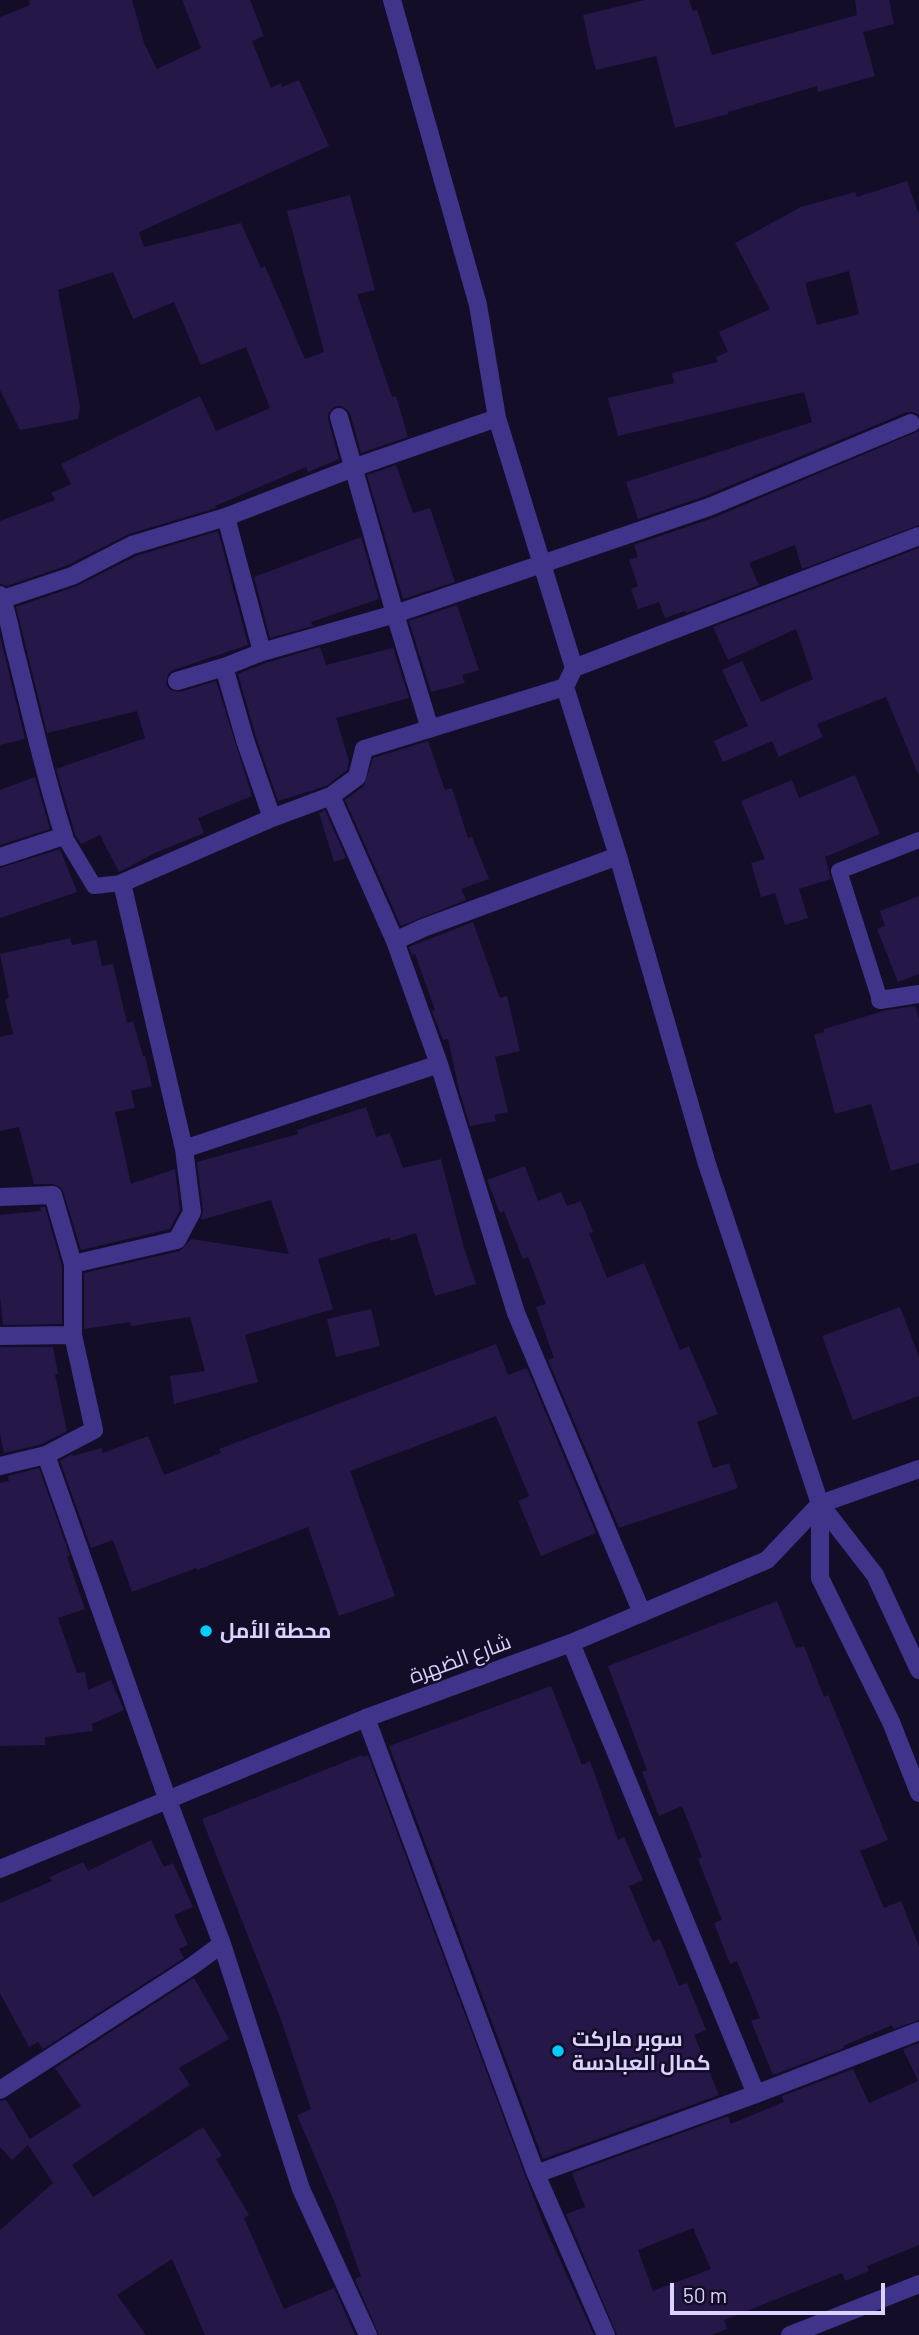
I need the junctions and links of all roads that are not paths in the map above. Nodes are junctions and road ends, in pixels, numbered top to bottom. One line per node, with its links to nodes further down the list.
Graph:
1 (392, 0): 3 (street)
2 (339, 417): 5 (street)
3 (497, 418): 5 (street); 8 (street)
4 (911, 423): 8 (street)
5 (353, 468): 6 (street); 10 (street)
6 (226, 517): 9 (street); 11 (street)
7 (919, 536): 13 (street)
8 (542, 565): 10 (street); 13 (street)
9 (1, 598): 19 (street)
10 (395, 614): 11 (street); 16 (street)
11 (262, 652): 12 (street)
12 (224, 667): 14 (street); 18 (street)
13 (574, 668): 15 (street)
14 (177, 681)
15 (565, 687): 16 (street); 21 (street)
16 (430, 729): 17 (street)
17 (331, 796): 18 (street); 24 (street)
18 (272, 818): 23 (street)
19 (64, 836): 22 (street); 23 (lane)
20 (919, 840): 26 (lane)
21 (618, 856): 24 (street); 36 (street)
22 (0, 858)
23 (122, 883): 28 (street)
24 (396, 941): 27 (street)
25 (919, 994): 26 (street)
26 (880, 1000)
27 (439, 1064): 28 (street); 37 (street)
28 (184, 1149): 30 (street)
29 (0, 1197): 30 (street)
30 (73, 1264): 31 (street)
31 (73, 1335): 32 (street); 33 (street)
32 (0, 1336)
33 (46, 1455): 34 (street); 42 (street)
34 (0, 1466)
35 (919, 1469): 36 (street, شارع الضهرة)
36 (820, 1504): 37 (street, شارع الضهرة); 39 (street); 41 (street)
37 (642, 1613): 38 (street, شارع الضهرة)
38 (570, 1643): 40 (street, شارع الضهرة); 47 (street)
39 (919, 1670)
40 (366, 1718): 42 (street, شارع الضهرة); 48 (street)
41 (919, 1793)
42 (167, 1798): 43 (street, شارع الضهرة); 44 (street)
43 (0, 1869)
44 (222, 1944): 46 (street); 50 (street)
45 (919, 2031): 47 (street)
46 (0, 2090)
47 (756, 2094): 48 (street)
48 (536, 2174): 51 (street)
49 (919, 2284): 52 (street)
50 (368, 2335)
51 (606, 2335)
52 (790, 2335)

